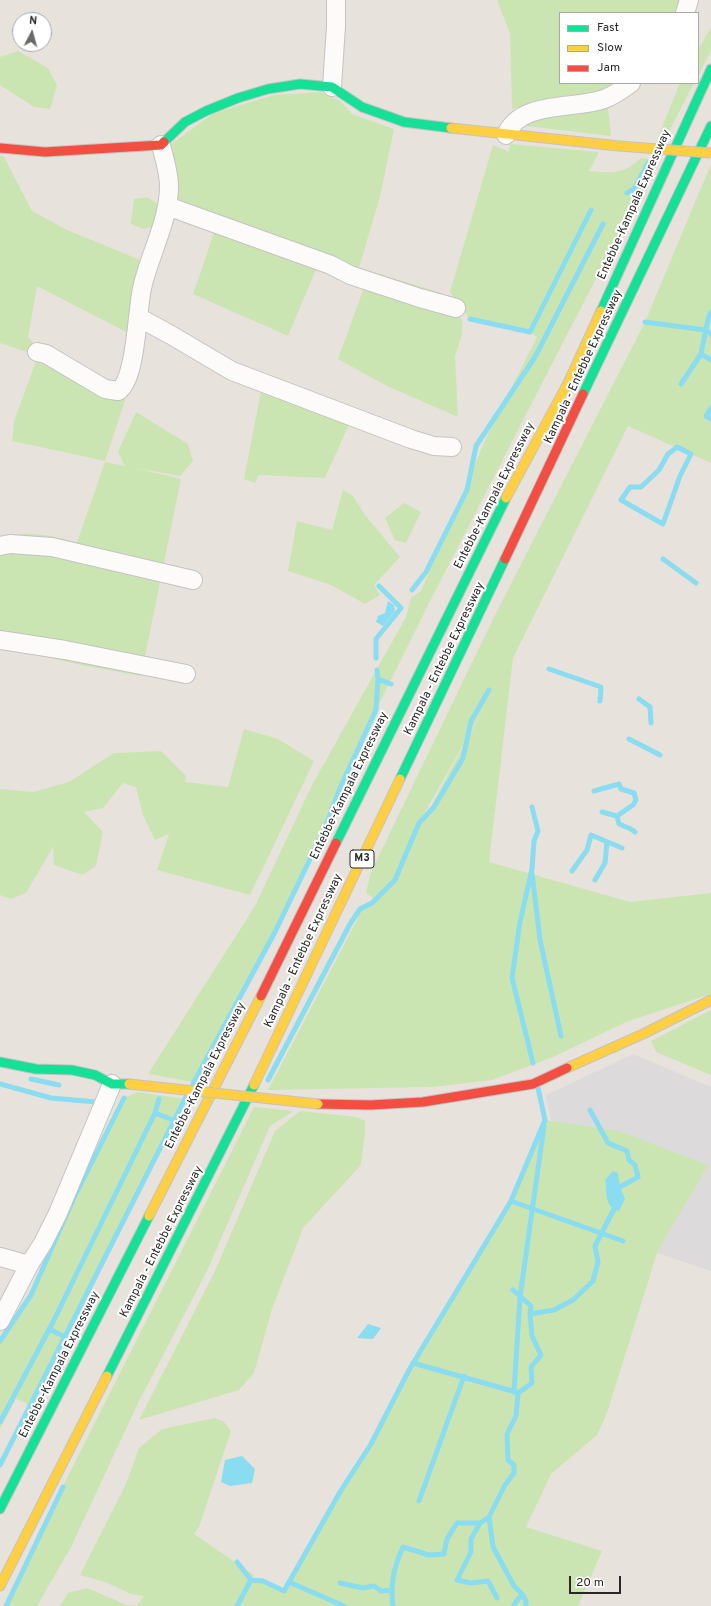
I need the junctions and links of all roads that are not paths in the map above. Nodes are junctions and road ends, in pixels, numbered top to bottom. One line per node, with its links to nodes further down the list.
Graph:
1 (336, 0): 6 (street)
2 (689, 0): 3 (street)
3 (685, 12)
4 (711, 69): 27 (main road, Entebbe-Kampala Expressway / M3)
5 (629, 84): 8 (street)
6 (332, 87): 8 (main road); 9 (main road)
7 (711, 126): 28 (main road, Kampala - Entebbe Expressway / M3)
8 (506, 135): 11 (main road, bridge)
9 (161, 144): 10 (main road); 12 (street)
10 (0, 148)
11 (711, 153)
12 (167, 206): 13 (street); 14 (street)
13 (456, 308)
14 (138, 317): 15 (street); 16 (street)
15 (37, 352)
16 (452, 447)
17 (0, 546): 18 (street)
18 (193, 580)
19 (0, 640): 20 (street)
20 (186, 674)
21 (711, 1000): 23 (main road, bridge)
22 (0, 1062): 23 (main road)
23 (120, 1084): 25 (street)
24 (0, 1257): 25 (street)
25 (29, 1266): 26 (street)
26 (0, 1321)
27 (0, 1509)
28 (0, 1586)

